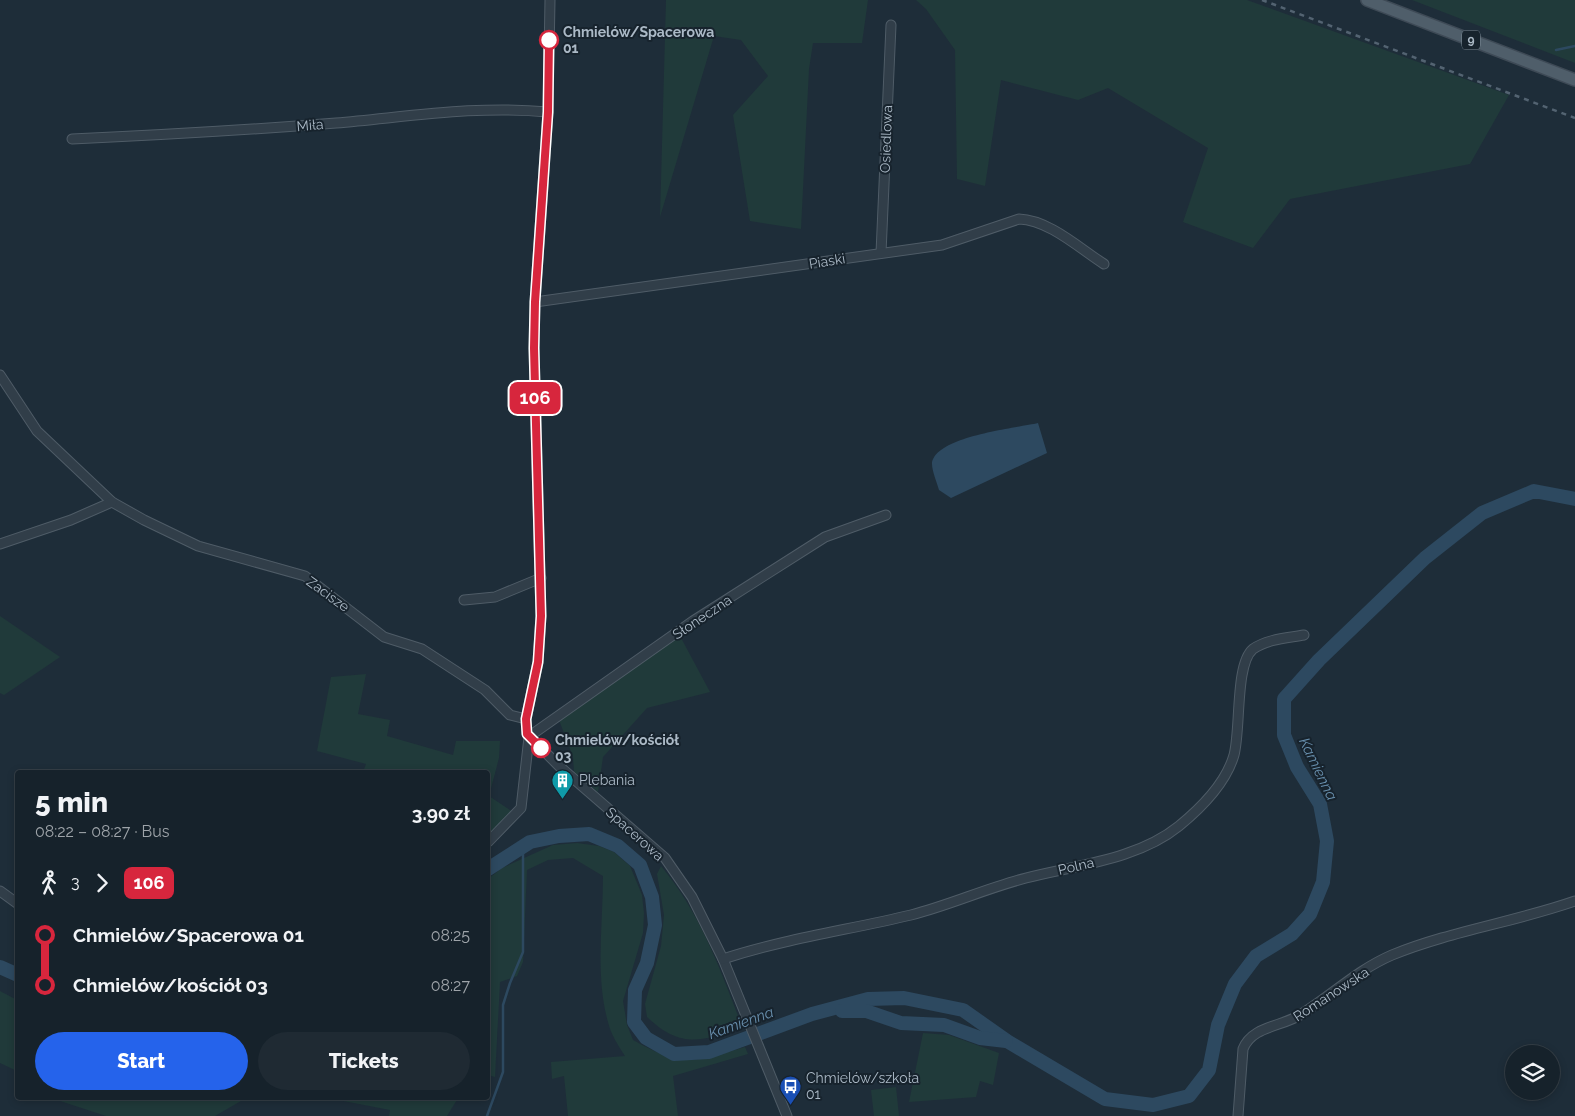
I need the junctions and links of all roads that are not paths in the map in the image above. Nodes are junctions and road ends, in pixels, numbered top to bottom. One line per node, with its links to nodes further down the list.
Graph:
1 (550, 0): 5 (street)
2 (1367, 0): 4 (main road, 9)
3 (891, 25): 7 (street, Osiedlowa)
4 (1575, 80)
5 (548, 112): 6 (street, Miła); 9 (street)
6 (72, 139)
7 (882, 252): 8 (street, Piaski); 9 (street, Piaski)
8 (1104, 264)
9 (535, 302): 14 (street)
10 (0, 375): 11 (street, Zacisze)
11 (112, 502): 13 (street); 17 (street, Zacisze)
12 (886, 515): 18 (street, Słoneczna)
13 (0, 544)
14 (541, 578): 15 (street); 17 (street)
15 (464, 600)
16 (1304, 635): 23 (street, Polna)
17 (526, 719): 18 (street)
18 (529, 738): 19 (street); 23 (street, Spacerowa)
19 (490, 840)
20 (0, 891): 22 (street)
21 (1575, 901): 25 (street, Romanowska)
22 (15, 902)
23 (723, 959): 24 (street, Spacerowa)
24 (787, 1116)
25 (1238, 1116)

